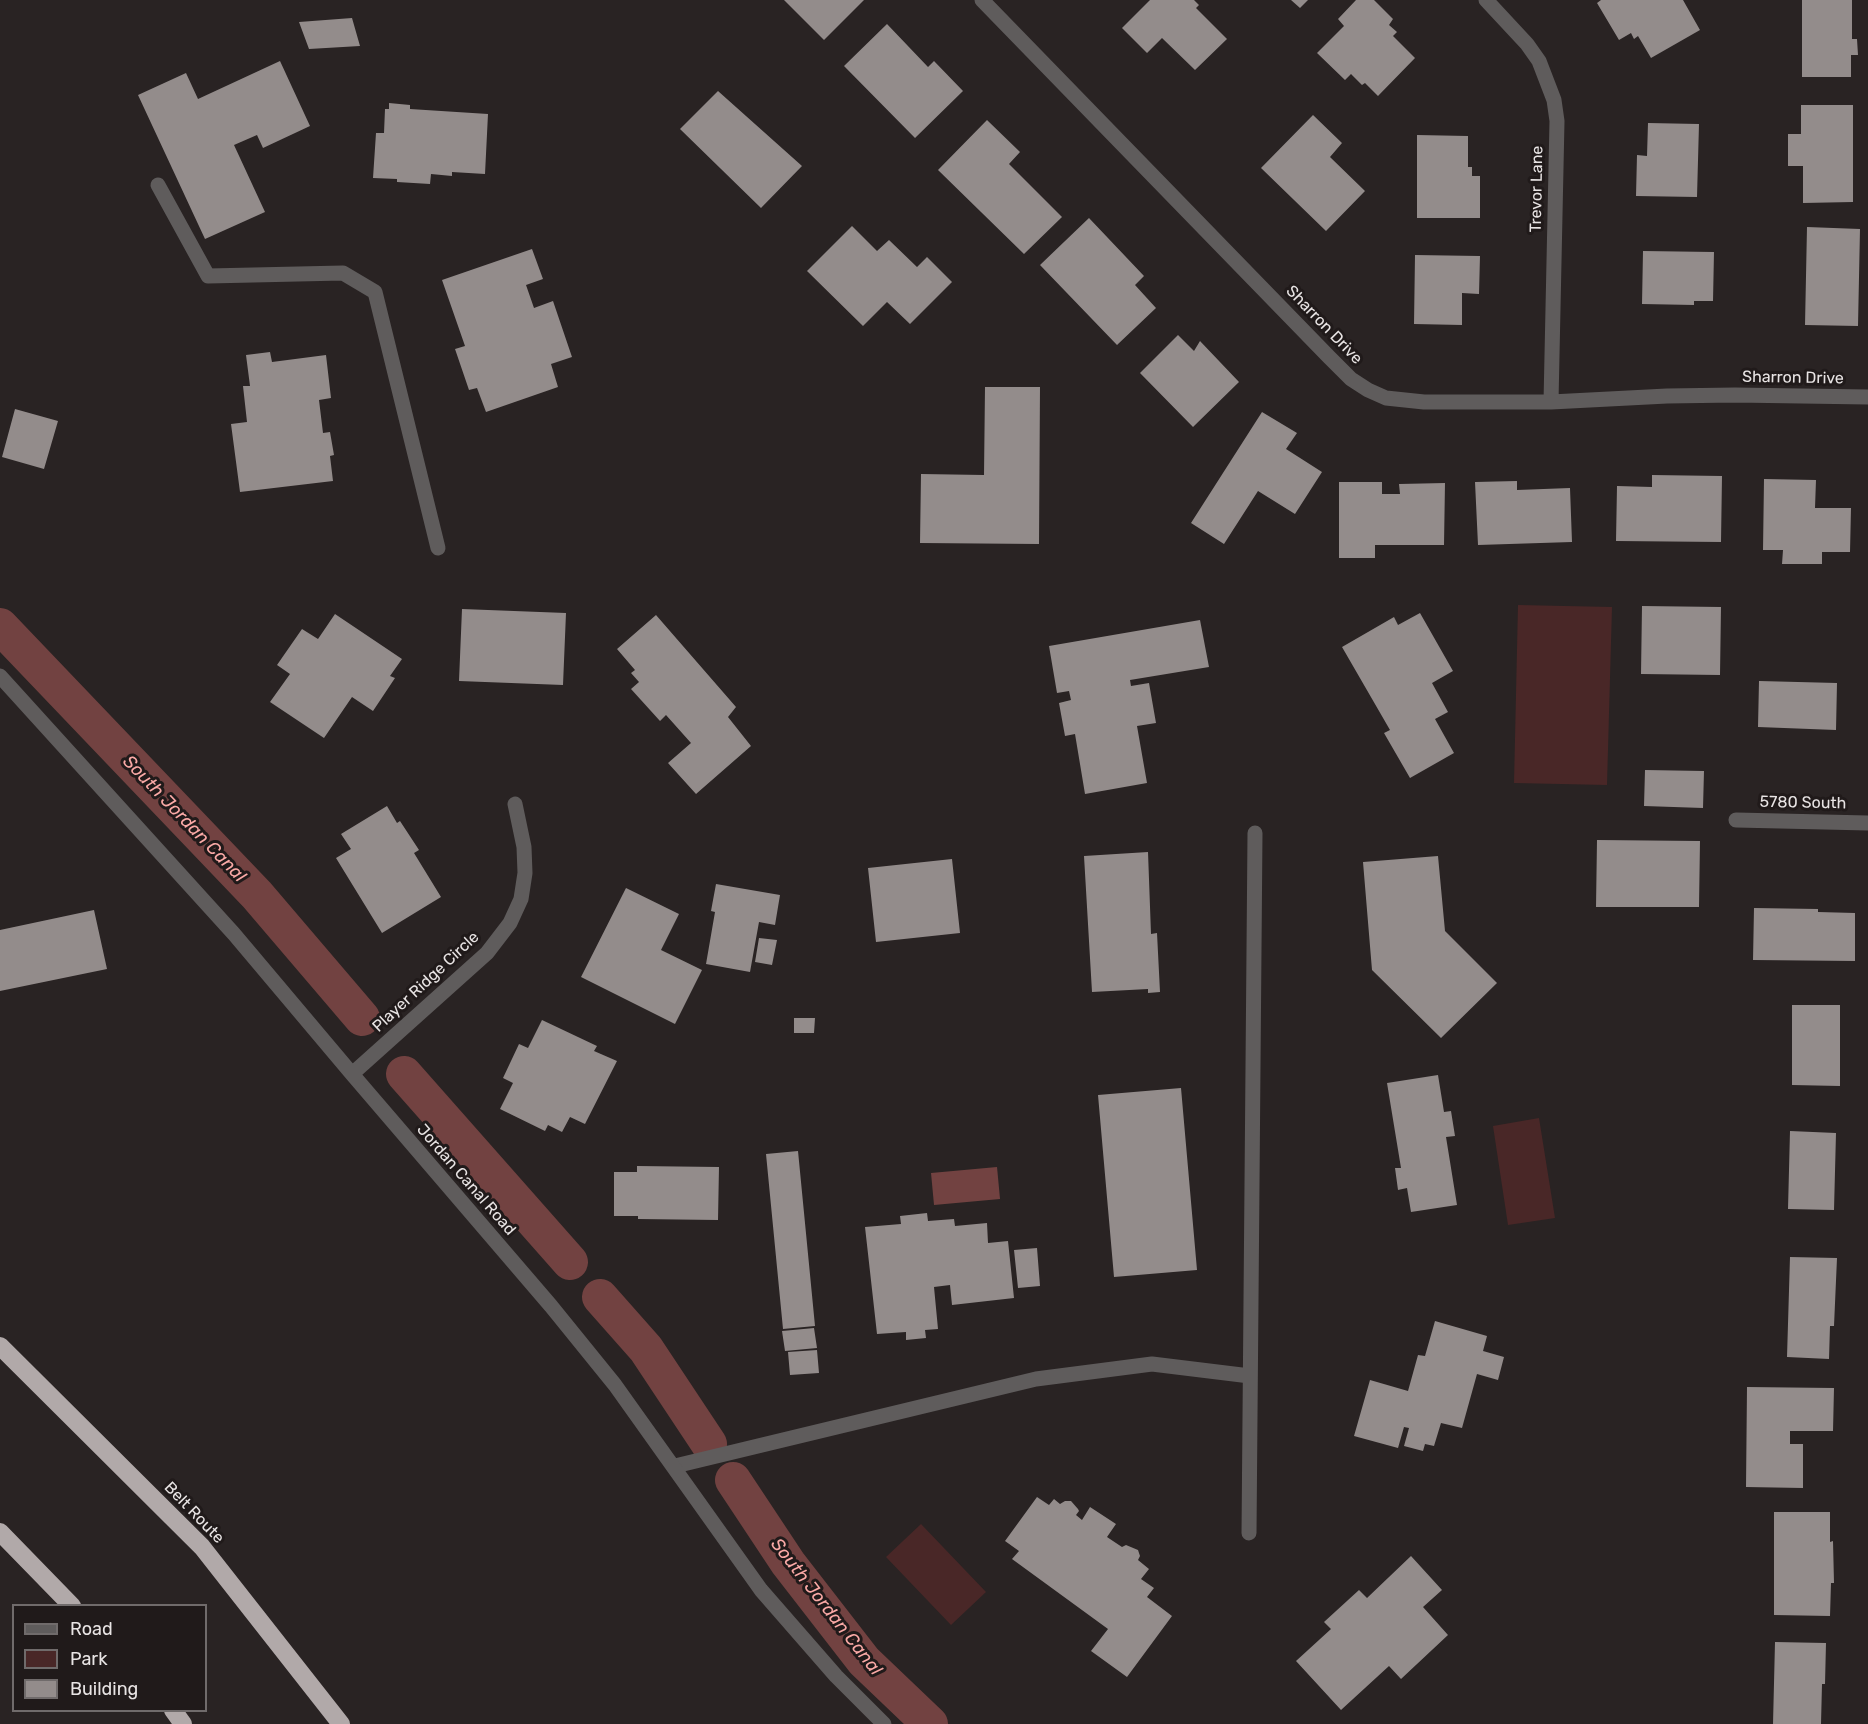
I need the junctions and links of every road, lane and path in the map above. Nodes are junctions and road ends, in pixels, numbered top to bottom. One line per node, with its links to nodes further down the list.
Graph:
1 (982, 0): 5 (street, Sharron Drive)
2 (1486, 0): 5 (street, Trevor Lane)
3 (158, 185): 6 (street)
4 (1868, 397): 5 (street, Sharron Drive)
5 (1551, 402)
6 (438, 548)
7 (0, 676): 12 (street, Jordan Canal Road)
8 (515, 804): 12 (street, Player Ridge Circle)
9 (1736, 820): 10 (street, 5780 South)
10 (1868, 823)
11 (1254, 833): 14 (street)
12 (352, 1074): 15 (street, Jordan Canal Road)
13 (0, 1346): 21 (highway, Belt Route)
14 (1250, 1376): 15 (street); 17 (street)
15 (675, 1466): 22 (street, Jordan Canal Road)
16 (0, 1532): 18 (highway)
17 (1249, 1533)
18 (71, 1604)
19 (174, 1712): 20 (highway)
20 (183, 1724)
21 (341, 1724)
22 (884, 1724)

